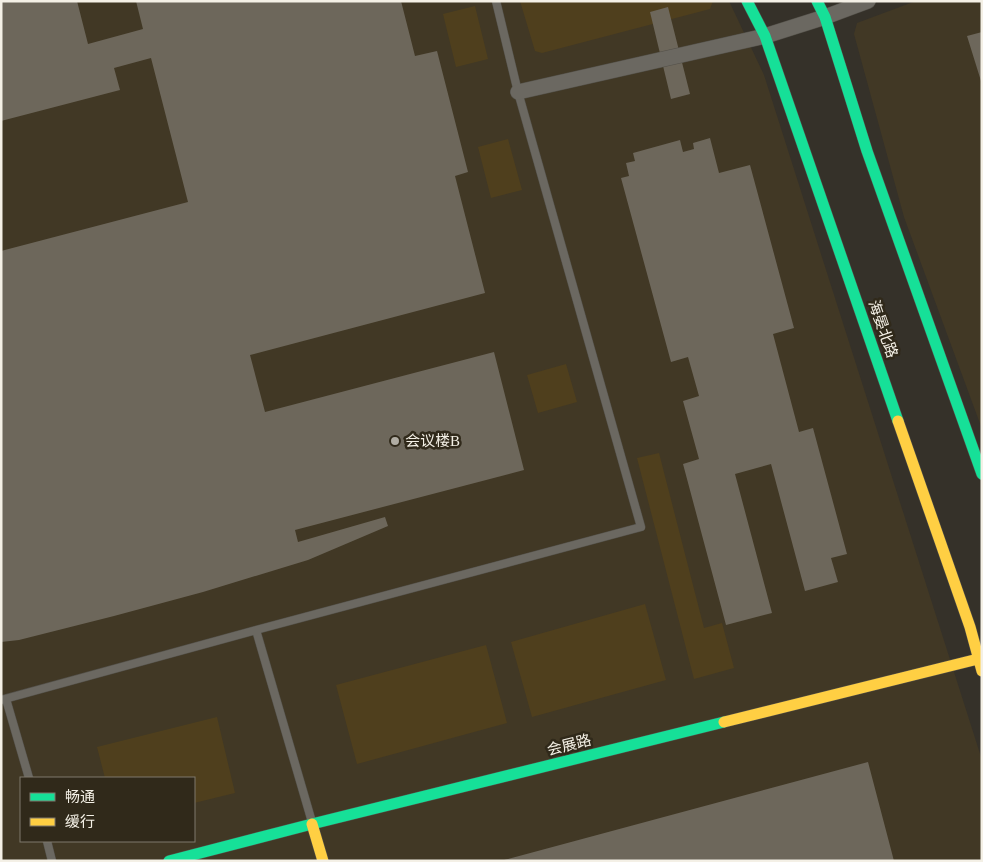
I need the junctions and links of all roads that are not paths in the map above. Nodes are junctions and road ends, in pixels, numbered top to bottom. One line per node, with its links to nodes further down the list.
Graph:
1 (496, 1): 7 (lane)
2 (747, 1): 6 (main road, 海晏北路)
3 (817, 1): 5 (main road)
4 (868, 1): 5 (street)
5 (825, 17): 6 (street); 8 (main road)
6 (765, 36): 7 (street); 10 (main road, 海晏北路)
7 (518, 92): 11 (lane)
8 (982, 474)
9 (982, 624): 10 (main road)
10 (970, 627): 12 (main road, 海晏北路)
11 (256, 630): 14 (lane); 16 (lane)
12 (978, 659): 13 (main road, 海晏北路); 16 (main road, 会展路)
13 (982, 671)
14 (4, 700): 15 (lane)
15 (29, 777)
16 (312, 824): 19 (main road, 会展路); 20 (main road)
17 (47, 842): 18 (lane)
18 (52, 861)
19 (169, 861)
20 (322, 861)

